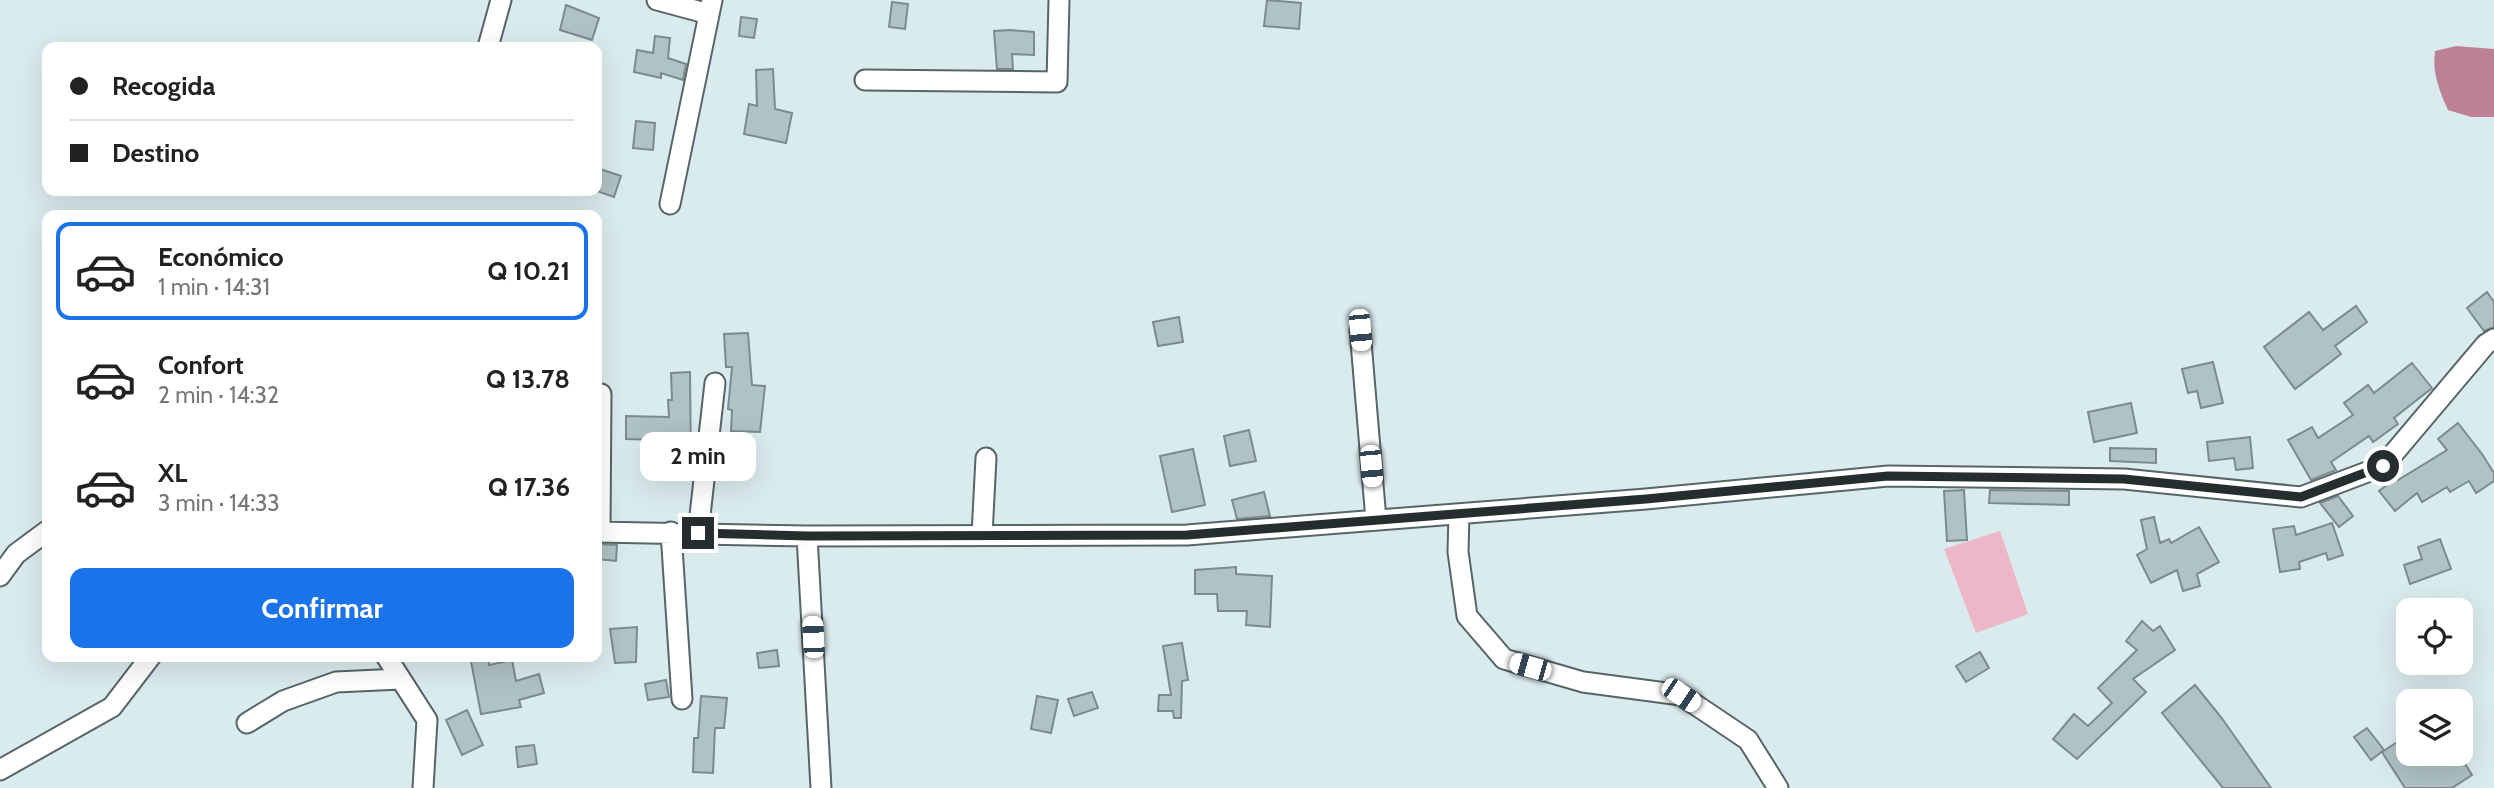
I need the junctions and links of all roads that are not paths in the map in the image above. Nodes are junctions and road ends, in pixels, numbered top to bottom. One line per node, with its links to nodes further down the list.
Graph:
1 (501, 0): 5 (street)
2 (657, 0): 4 (street)
3 (1059, 0): 6 (street)
4 (711, 7): 7 (street)
5 (489, 42)
6 (865, 80)
7 (670, 204)
8 (1360, 330): 13 (street)
9 (2494, 339): 12 (street)
10 (715, 383): 16 (street)
11 (986, 458): 18 (street)
12 (1459, 514): 13 (street); 29 (street)
13 (1376, 520): 18 (street)
14 (602, 532): 15 (street)
15 (671, 532): 16 (street); 24 (street)
16 (698, 533): 19 (street)
17 (42, 535): 20 (street)
18 (982, 535): 19 (street)
19 (807, 536): 28 (street)
20 (0, 576)
21 (146, 662): 26 (street)
22 (390, 662): 23 (street)
23 (400, 679): 25 (street); 27 (street)
24 (682, 699)
25 (247, 723)
26 (0, 769)
27 (423, 788)
28 (821, 788)
29 (1778, 788)

